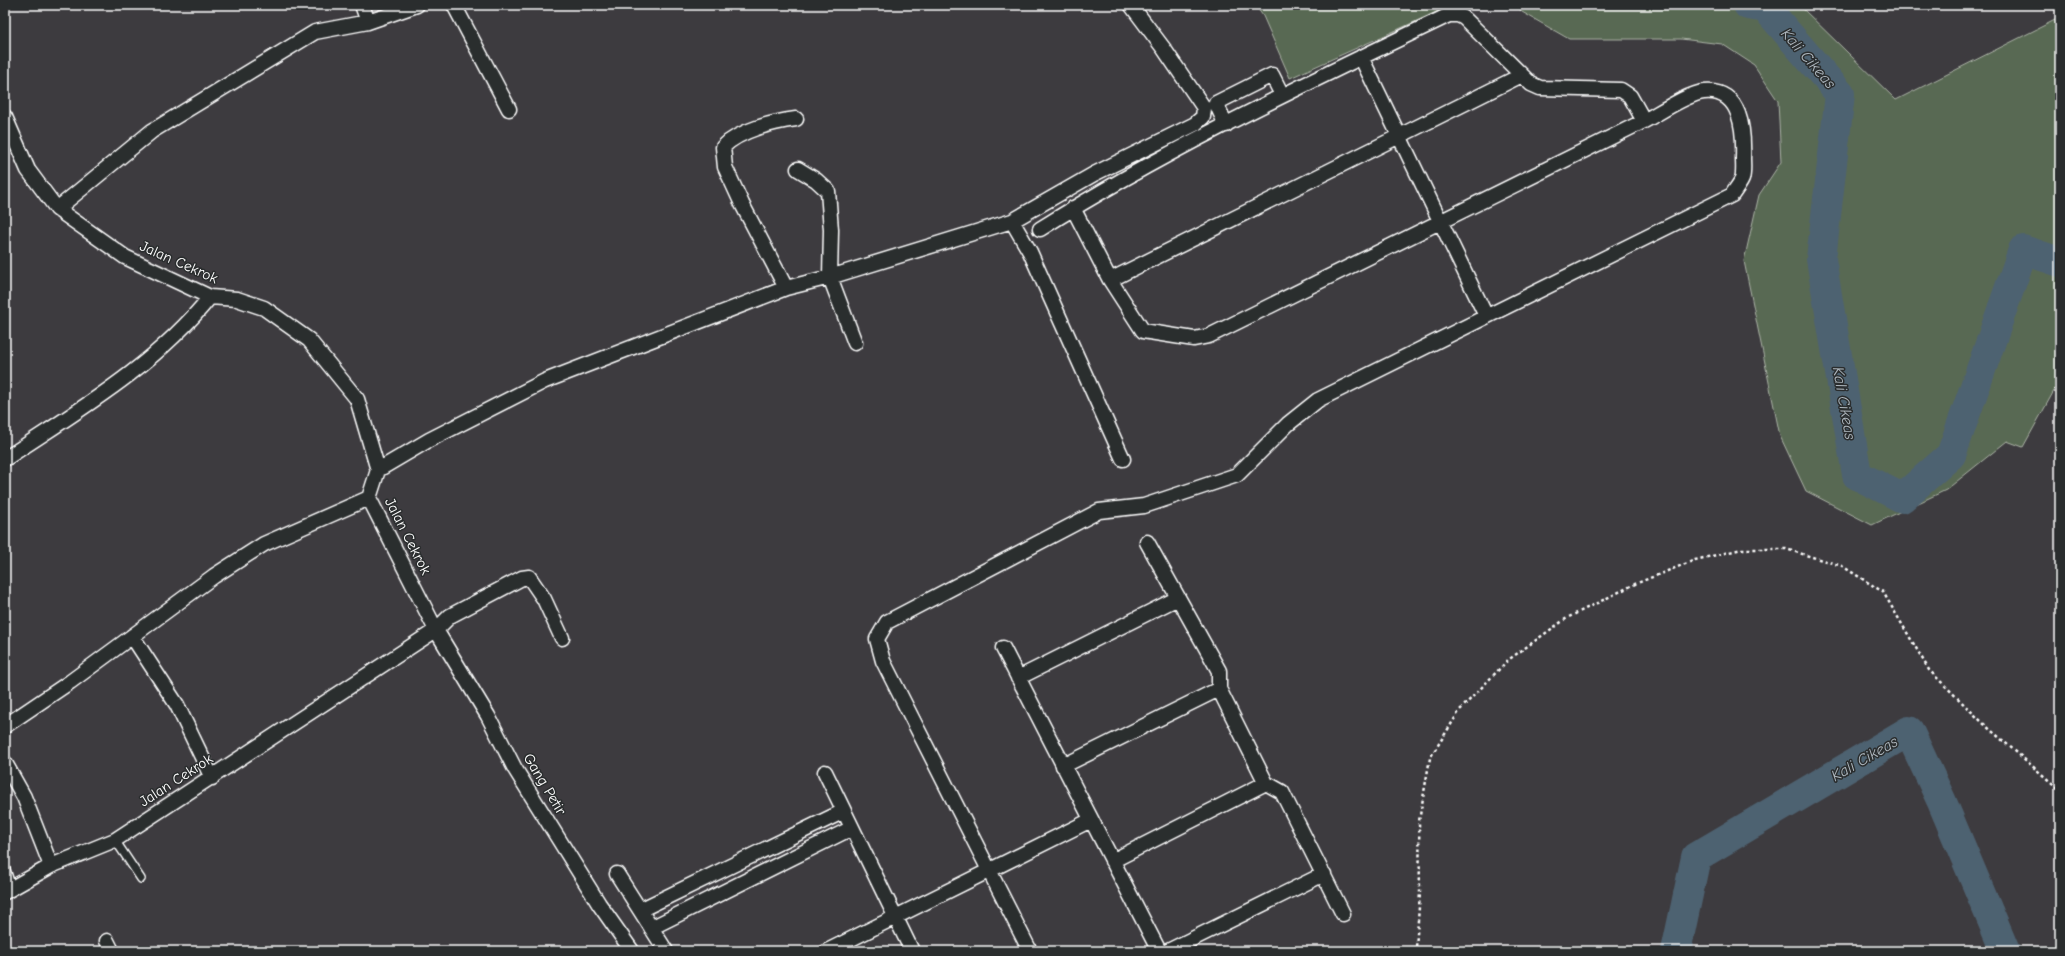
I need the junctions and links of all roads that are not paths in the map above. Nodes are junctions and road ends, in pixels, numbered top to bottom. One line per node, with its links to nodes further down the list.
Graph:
1 (362, 5): 5 (street)
2 (417, 5): 5 (street)
3 (454, 5): 9 (street)
4 (1131, 5): 18 (street)
5 (368, 22): 17 (street)
6 (1361, 57): 7 (street); 8 (street); 14 (street)
7 (1522, 75): 12 (street); 14 (street)
8 (1282, 95): 13 (street); 13 (street)
9 (509, 109)
10 (5, 117): 17 (street, Jalan Cekrok)
11 (796, 119): 23 (street)
12 (1644, 121): 19 (street); 25 (street)
13 (1226, 125): 16 (street)
14 (1399, 136): 19 (street); 22 (street)
15 (798, 169): 21 (street)
16 (1074, 208): 20 (street); 22 (street)
17 (57, 209): 24 (street, Jalan Cekrok)
18 (1012, 221): 21 (street); 28 (street)
19 (1440, 222): 22 (street); 25 (street)
20 (1040, 229)
21 (830, 277): 23 (street); 26 (street)
22 (1110, 280)
23 (786, 288): 29 (street)
24 (210, 297): 27 (street); 29 (street, Jalan Cekrok)
25 (1486, 316): 53 (street)
26 (855, 343)
27 (5, 460)
28 (1123, 460)
29 (378, 470): 30 (street, Jalan Cekrok)
30 (369, 498): 33 (street, Jalan Cekrok); 34 (street)
31 (1147, 542): 32 (street)
32 (1178, 598): 37 (street); 38 (street)
33 (436, 630): 35 (street); 43 (street, Jalan Cekrok); 63 (street, Gang Petir)
34 (132, 636): 39 (street); 43 (street)
35 (562, 638)
36 (1002, 648): 37 (street)
37 (1018, 678): 41 (street)
38 (1219, 689): 41 (street); 44 (street)
39 (5, 726)
40 (5, 763): 52 (street)
41 (1064, 766): 46 (street)
42 (825, 772): 45 (street)
43 (212, 778): 48 (street, Jalan Cekrok)
44 (1266, 784): 49 (street); 55 (street)
45 (844, 811): 47 (street); 50 (street)
46 (1091, 820): 49 (street); 53 (street)
47 (852, 828): 56 (street); 61 (street)
48 (115, 840): 52 (street, Jalan Cekrok); 57 (lane)
49 (1112, 861): 68 (street)
50 (740, 862): 56 (street); 59 (street)
51 (5, 866): 58 (lane)
52 (51, 866): 58 (street, Jalan Cekrok)
53 (989, 869): 61 (street); 67 (street)
54 (617, 874): 59 (street)
55 (1324, 874): 60 (street); 69 (street)
56 (750, 879): 62 (street)
57 (141, 880)
58 (8, 890)
59 (640, 910): 62 (street)
60 (1343, 914)
61 (895, 916): 65 (street); 66 (street)
62 (651, 928): 64 (street)
63 (632, 951)
64 (666, 951)
65 (827, 951)
66 (912, 951)
67 (1030, 951)
68 (1159, 951)
69 (1168, 951)

